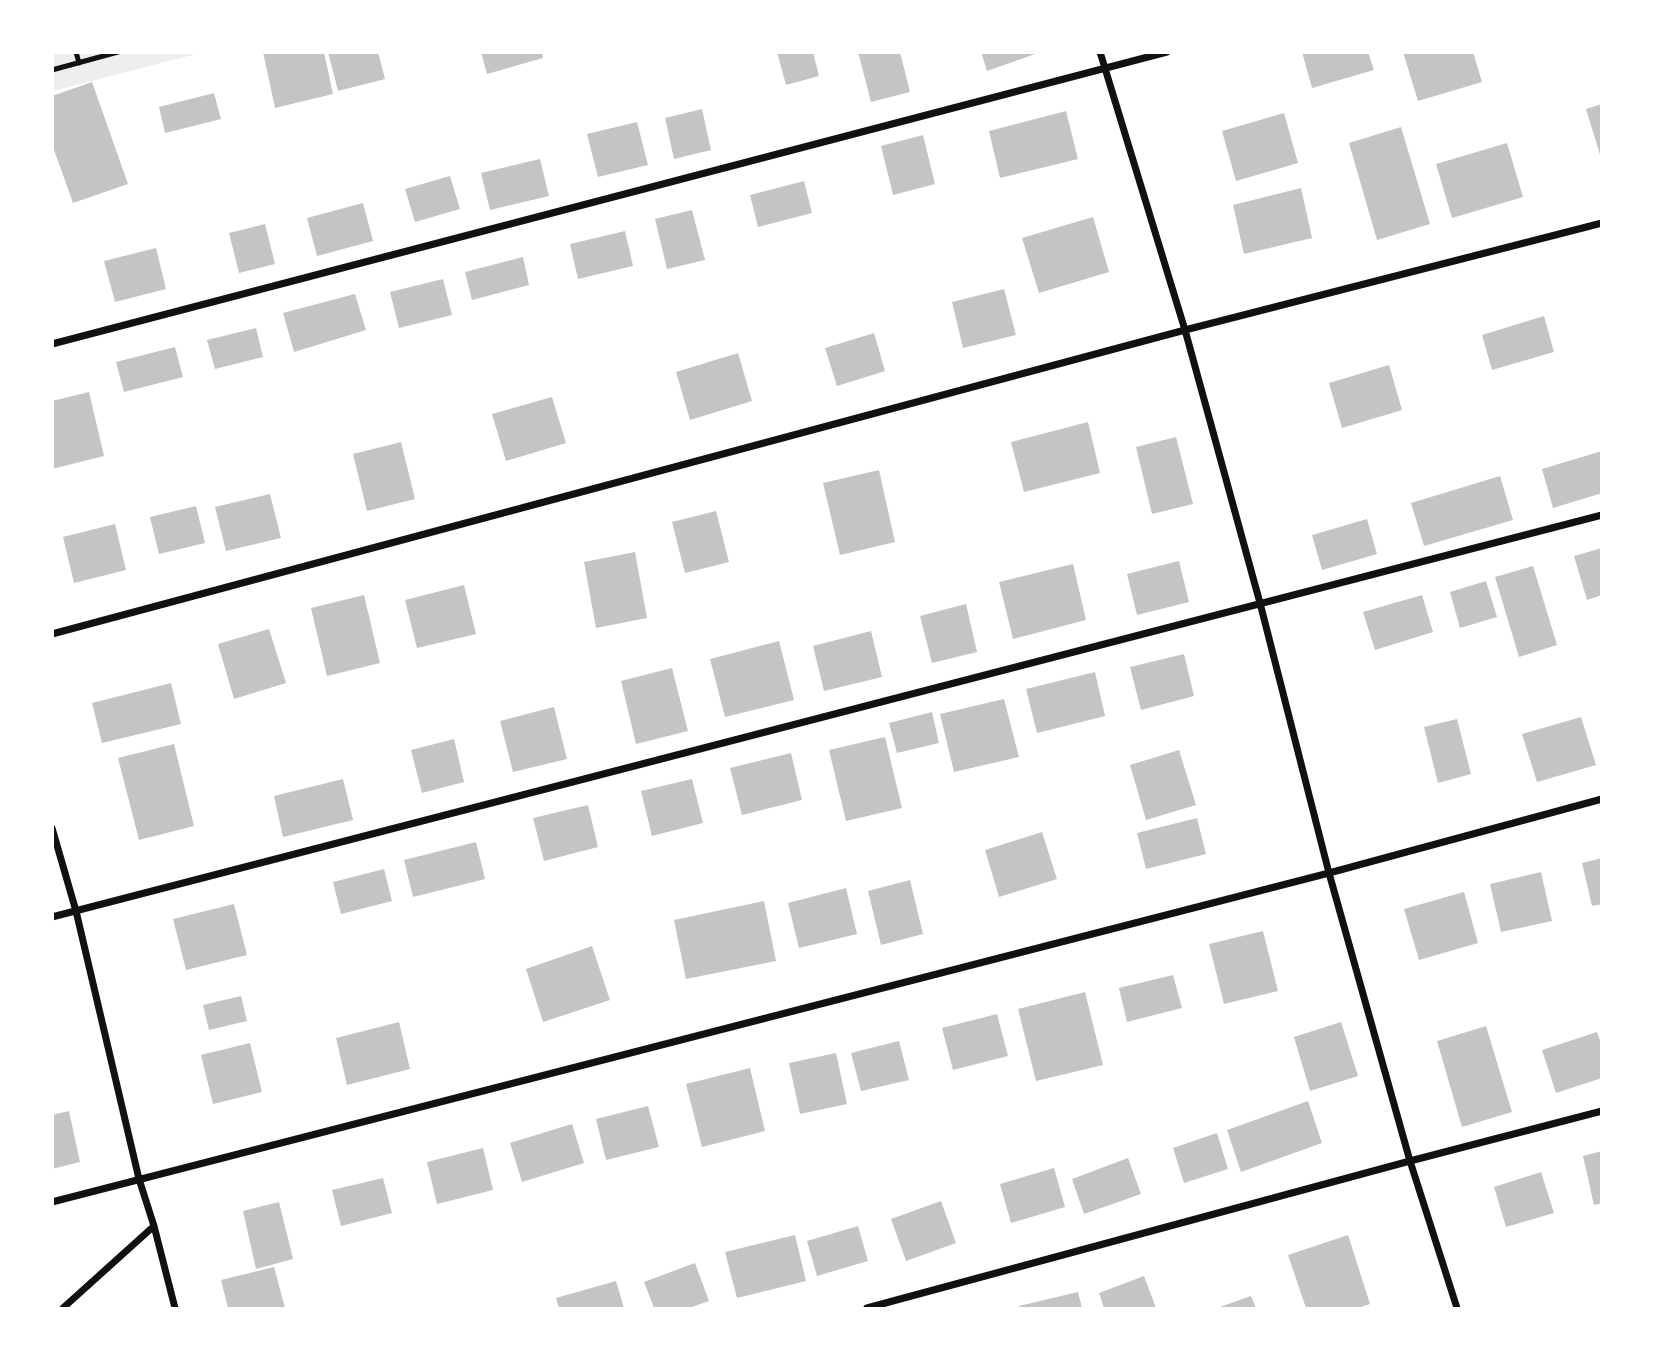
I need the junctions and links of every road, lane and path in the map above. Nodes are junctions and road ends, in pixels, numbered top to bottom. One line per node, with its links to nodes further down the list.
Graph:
1 (76, 52): 5 (lane)
2 (118, 52): 5 (lane)
3 (1100, 52): 6 (street)
4 (1167, 52): 6 (street)
5 (79, 63): 7 (lane)
6 (1104, 69): 9 (street); 10 (street)
7 (52, 70)
8 (1601, 223): 9 (street)
9 (1185, 330): 12 (street); 13 (street)
10 (52, 344)
11 (1601, 515): 12 (street)
12 (1260, 603): 16 (street); 17 (street)
13 (52, 634)
14 (1601, 800): 16 (street)
15 (52, 828): 17 (street)
16 (1329, 873): 20 (street); 21 (street)
17 (76, 911): 18 (street); 21 (street)
18 (52, 918)
19 (1601, 1111): 20 (street)
20 (1410, 1161): 26 (street); 27 (street)
21 (139, 1179): 22 (street); 23 (street)
22 (52, 1202)
23 (154, 1226): 24 (street); 25 (street)
24 (63, 1308)
25 (174, 1308)
26 (867, 1308)
27 (1457, 1308)

